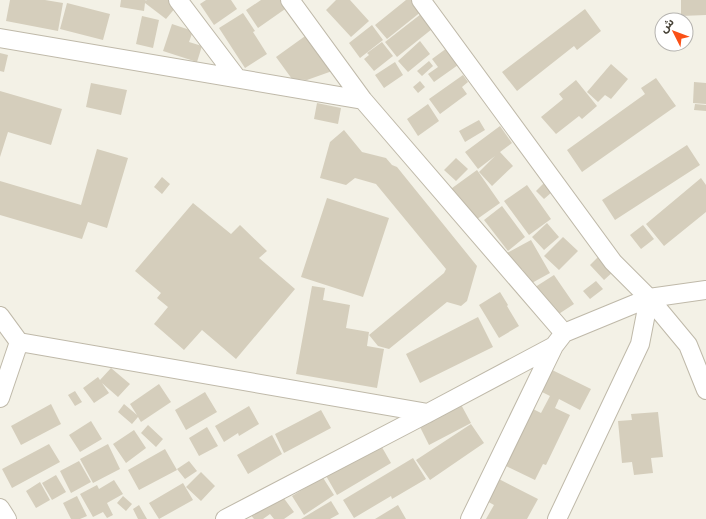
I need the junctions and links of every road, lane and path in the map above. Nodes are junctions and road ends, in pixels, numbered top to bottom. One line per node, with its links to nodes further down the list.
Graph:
1 (178, 0): 5 (street)
2 (290, 0): 6 (street)
3 (421, 0): 8 (street)
4 (0, 38): 5 (street)
5 (237, 78): 6 (street)
6 (363, 100): 10 (street)
7 (706, 290): 8 (street)
8 (649, 298): 10 (street); 12 (street); 19 (street)
9 (0, 316): 11 (street)
10 (559, 340): 14 (street); 18 (street)
11 (19, 342): 13 (street); 14 (street)
12 (706, 390)
13 (0, 398)
14 (428, 414): 17 (street)
15 (0, 508): 16 (street)
16 (6, 519)
17 (225, 519)
18 (470, 519)
19 (557, 519)

